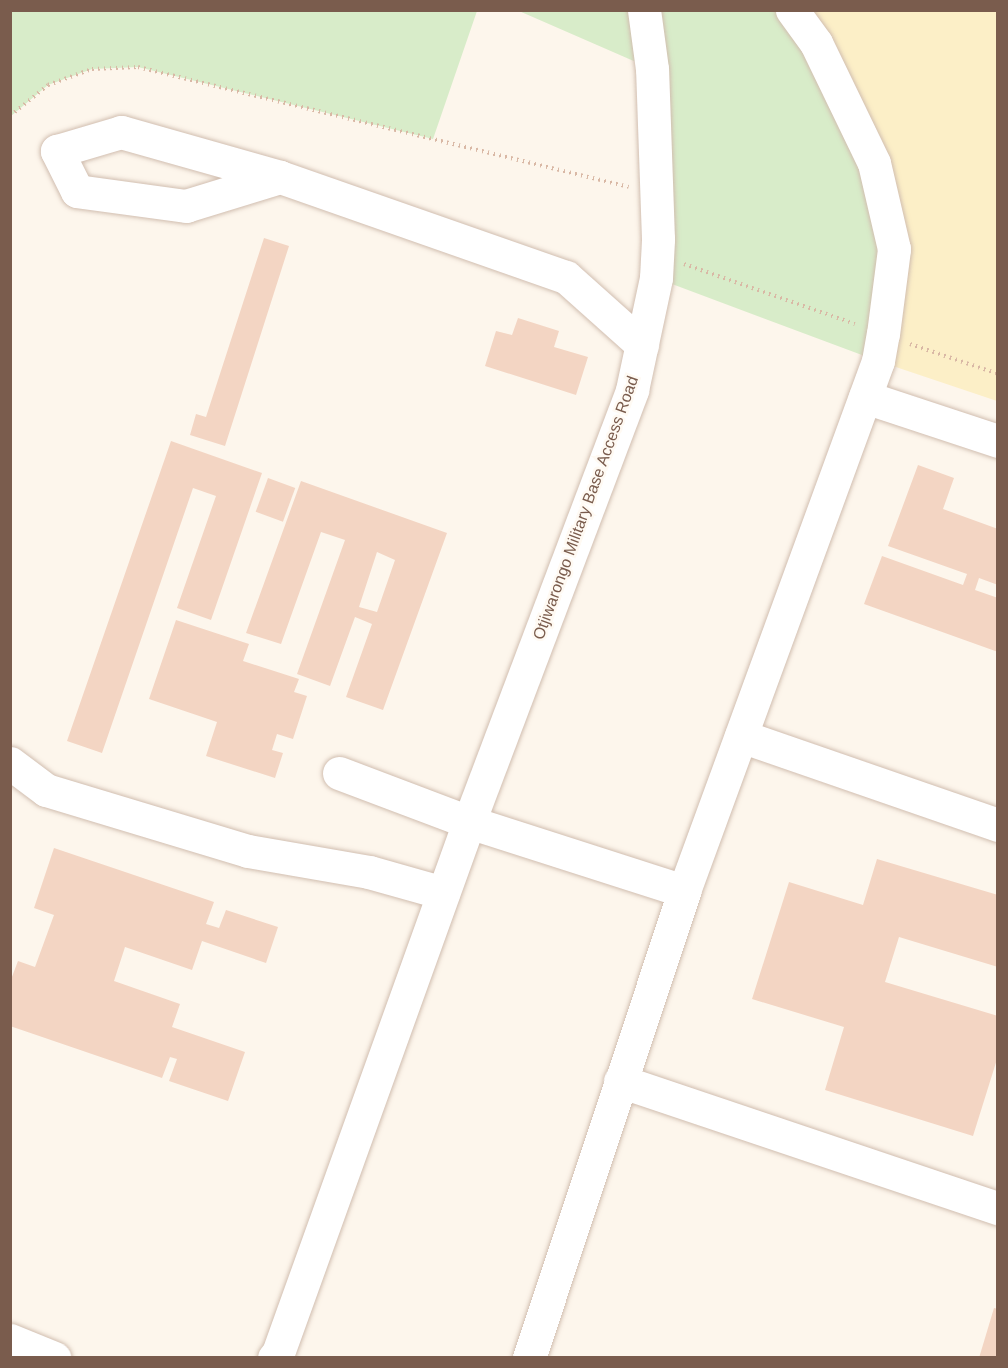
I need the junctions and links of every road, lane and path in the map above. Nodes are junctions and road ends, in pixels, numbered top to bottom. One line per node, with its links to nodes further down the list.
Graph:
1 (644, 10): 5 (street, Otjiwarongo Military Base Access Road)
2 (792, 10): 7 (street)
3 (10, 116): 5 (path)
4 (280, 177): 4 (street); 8 (street)
5 (657, 194): 6 (street, Otjiwarongo Military Base Access Road)
6 (657, 255): 7 (path); 8 (street, Otjiwarongo Military Base Access Road)
7 (883, 334): 9 (path); 10 (street)
8 (642, 345): 15 (street, Otjiwarongo Military Base Access Road)
9 (998, 374)
10 (865, 397): 11 (street); 12 (street)
11 (998, 441)
12 (741, 736): 16 (street); 17 (street)
13 (10, 763): 18 (street)
14 (339, 773): 15 (street)
15 (469, 822): 17 (street); 18 (street, Otjiwarongo Military Base Access Road)
16 (998, 825)
17 (684, 891): 19 (street)
18 (443, 893): 23 (street, Otjiwarongo Military Base Access Road)
19 (620, 1081): 20 (street); 24 (street)
20 (998, 1208)
21 (10, 1340): 22 (street)
22 (54, 1358)
23 (274, 1358)
24 (528, 1358)

